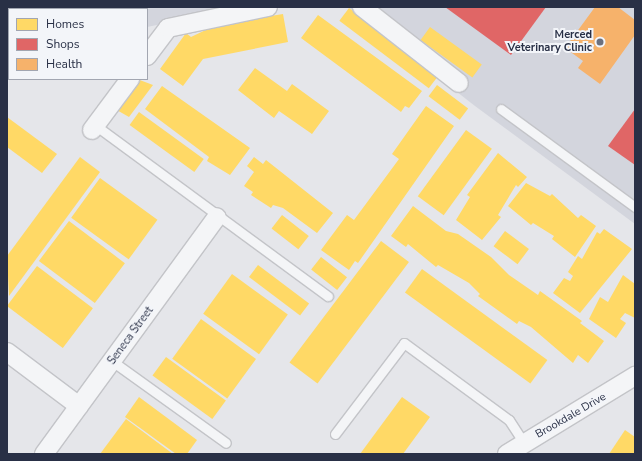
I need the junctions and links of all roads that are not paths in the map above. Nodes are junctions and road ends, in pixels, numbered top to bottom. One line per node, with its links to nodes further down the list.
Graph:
1 (268, 7): 3 (street)
2 (362, 7): 5 (street)
3 (148, 55)
4 (129, 80): 7 (street)
5 (459, 83)
6 (501, 109): 8 (lane)
7 (93, 128): 9 (lane)
8 (635, 207)
9 (218, 217): 10 (lane); 12 (street, Seneca Street)
10 (328, 296)
11 (7, 352): 14 (street)
12 (112, 361): 14 (street, Seneca Street); 16 (lane)
13 (635, 376): 17 (street, Brookdale Drive)
14 (79, 406): 18 (street, Seneca Street)
15 (334, 434): 17 (lane)
16 (226, 443)
17 (524, 443): 19 (street, Brookdale Drive)
18 (44, 454)
19 (506, 454)

